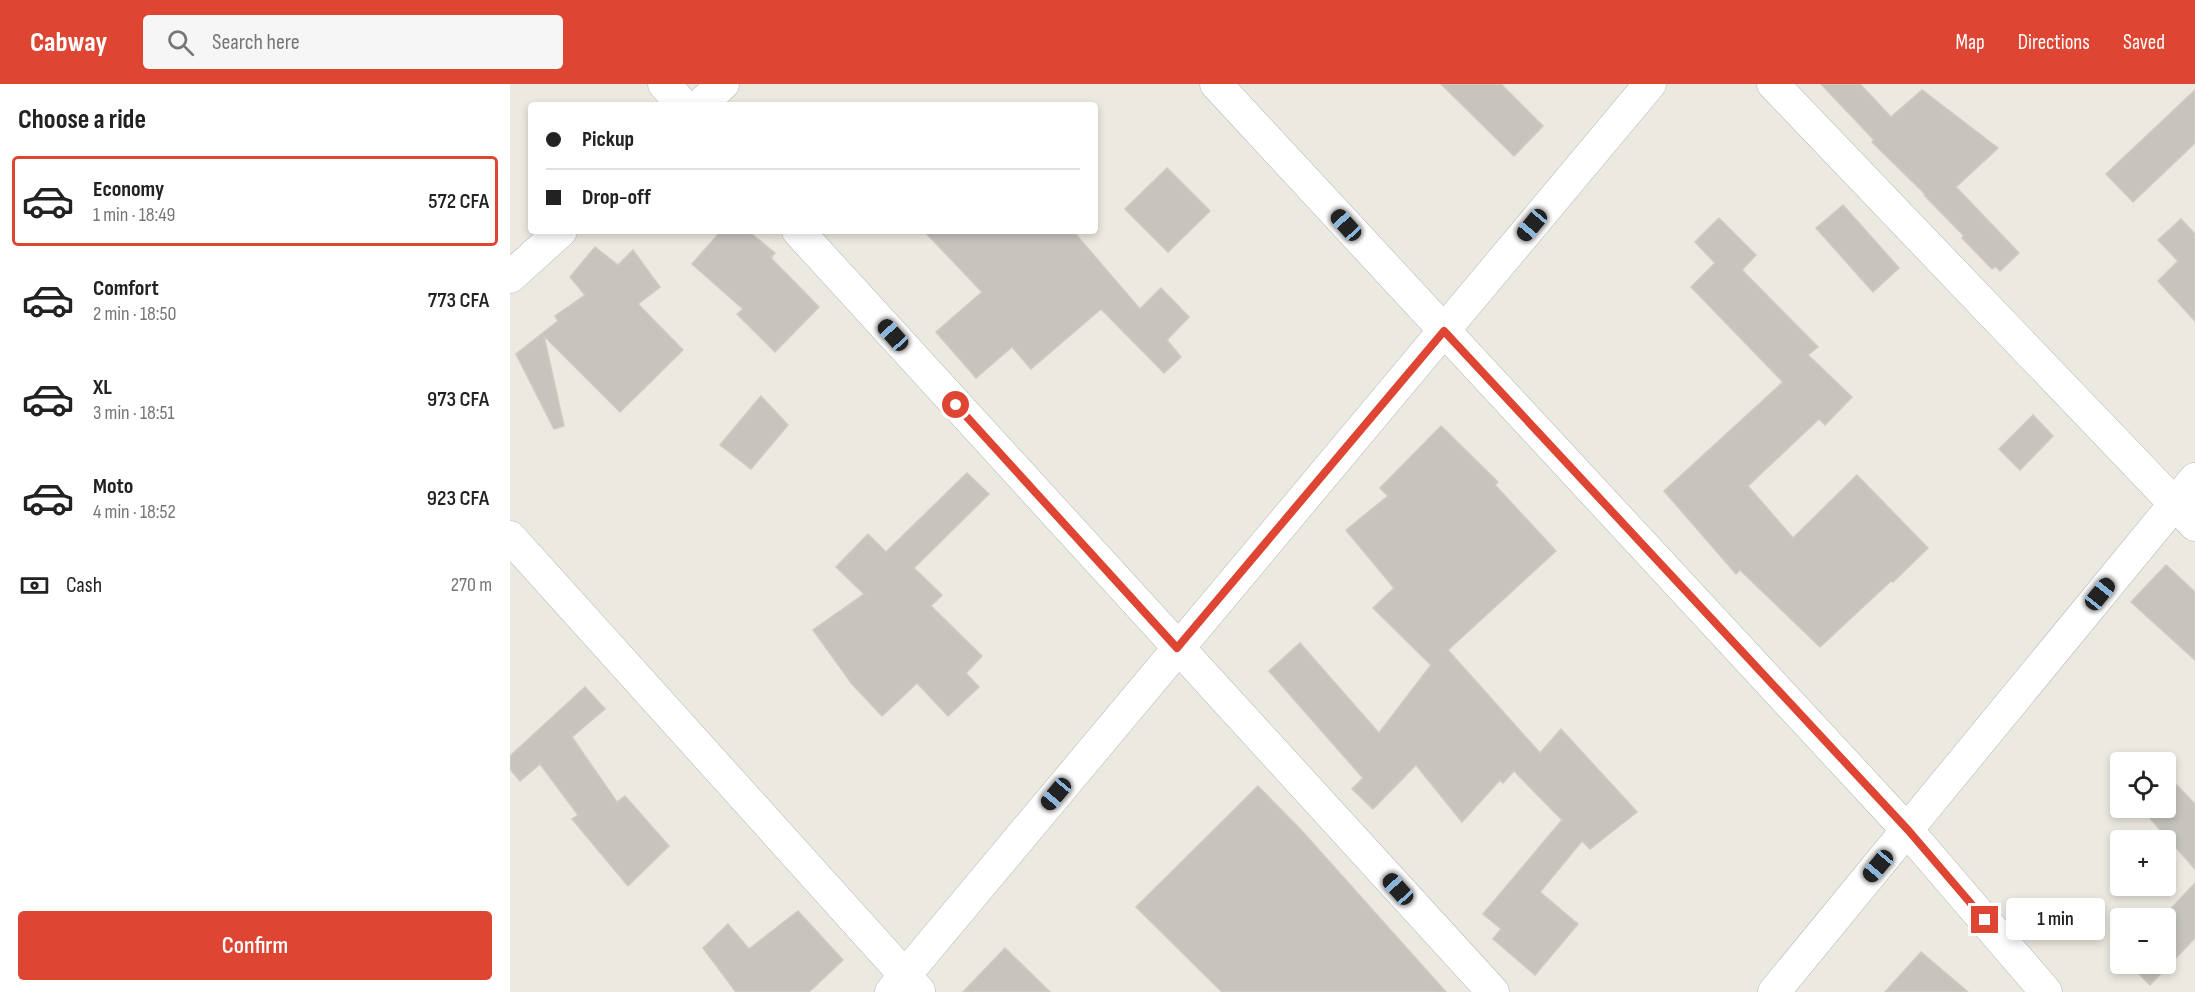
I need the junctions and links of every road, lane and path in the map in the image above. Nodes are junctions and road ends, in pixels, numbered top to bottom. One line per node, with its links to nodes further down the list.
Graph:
1 (664, 84): 6 (street)
2 (723, 84): 7 (street)
3 (1216, 84): 11 (street)
4 (1650, 84): 11 (street)
5 (1773, 84): 13 (street)
6 (680, 102)
7 (703, 102)
8 (558, 234): 10 (street)
9 (801, 234): 15 (street)
10 (510, 277)
11 (1444, 331): 15 (street); 16 (street)
12 (2195, 478): 13 (street)
13 (2185, 514): 16 (street)
14 (510, 537): 17 (street)
15 (1177, 648): 17 (street); 18 (street)
16 (1908, 830): 19 (street); 20 (street)
17 (905, 987)
18 (1493, 992)
19 (1774, 992)
20 (2046, 992)

